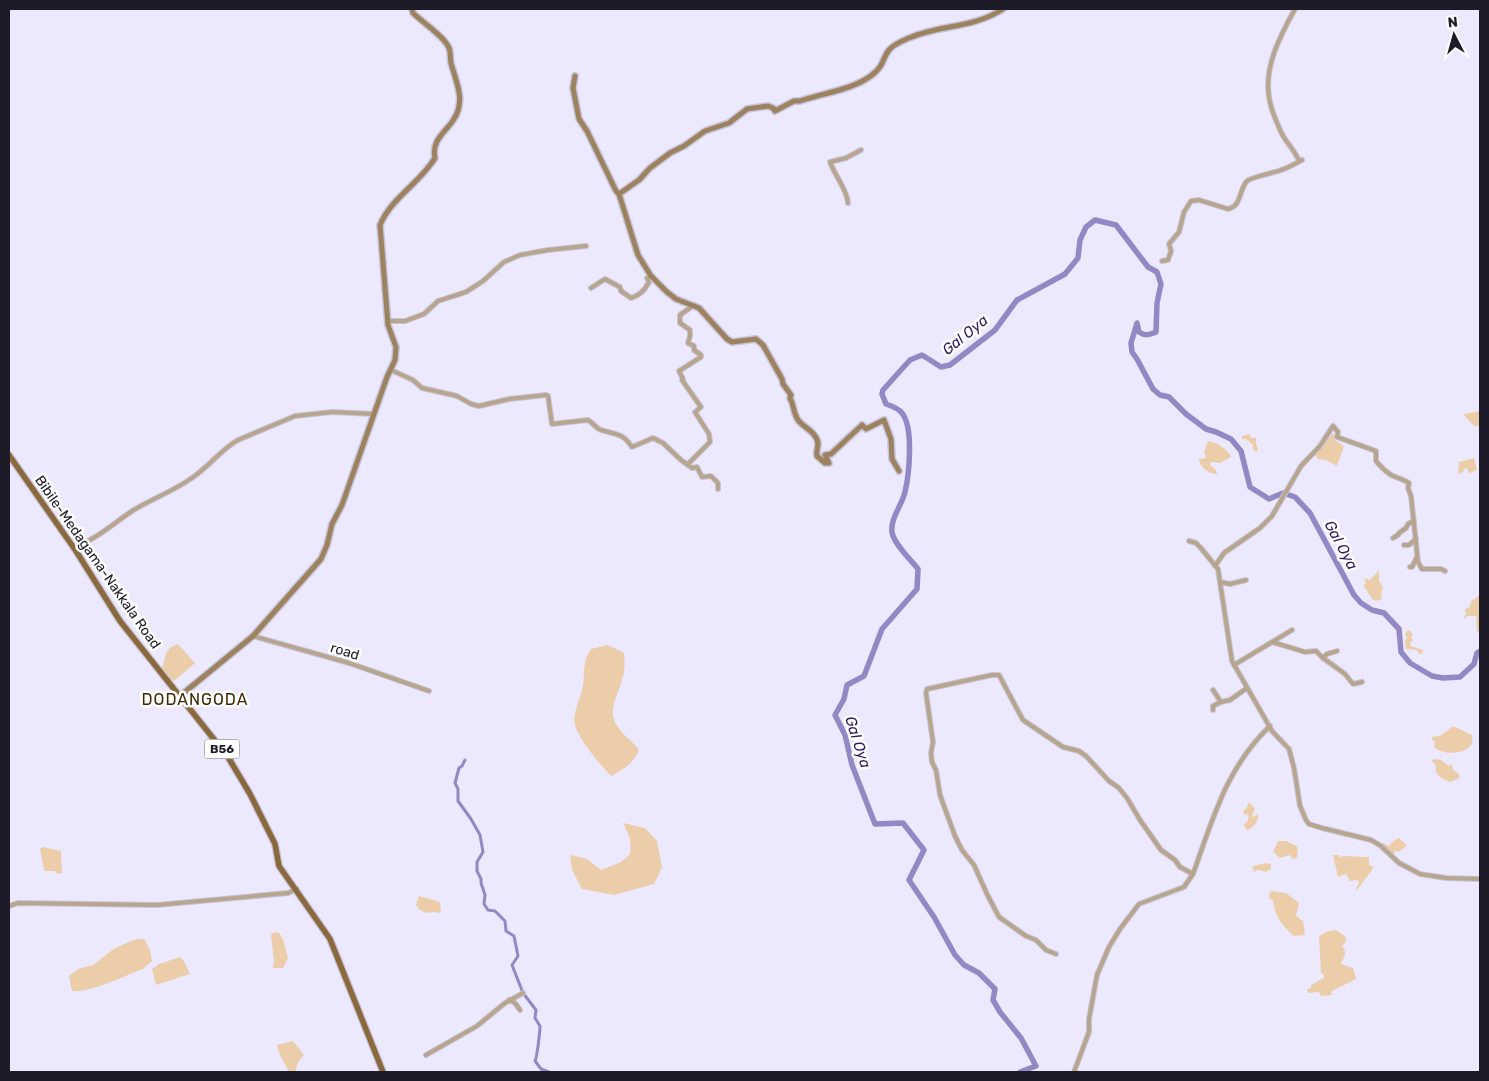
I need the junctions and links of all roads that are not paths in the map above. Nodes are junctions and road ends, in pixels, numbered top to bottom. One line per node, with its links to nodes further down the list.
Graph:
1 (412, 9): 13 (main road)
2 (1003, 9): 6 (main road)
3 (1295, 9): 9 (street)
4 (575, 76): 6 (main road)
5 (861, 150): 7 (street)
6 (619, 194): 10 (main road)
7 (848, 203)
8 (586, 246): 13 (street)
9 (1162, 261)
10 (651, 276): 11 (street); 12 (main road)
11 (591, 288)
12 (694, 305): 17 (street); 18 (main road)
13 (388, 321): 14 (main road)
14 (391, 370): 15 (main road); 17 (street)
15 (374, 414): 25 (street); 33 (main road)
16 (9, 455): 25 (main road, Bibile-Medagama-Nakkala Road / B56)
17 (688, 464): 19 (street)
18 (899, 471)
19 (718, 488)
20 (1414, 521): 21 (street); 22 (street); 27 (street)
21 (1393, 538)
22 (1416, 539): 24 (street); 26 (street)
23 (1189, 541): 27 (street)
24 (1404, 545)
25 (74, 548): 42 (main road, Bibile-Medagama-Nakkala Road / B56)
26 (1417, 557): 28 (street); 29 (street)
27 (1215, 566): 31 (street)
28 (1410, 567)
29 (1445, 571)
30 (1246, 580): 31 (street)
31 (1220, 582): 37 (street)
32 (1292, 630): 34 (street)
33 (254, 636): 40 (street, road); 42 (main road)
34 (1272, 642): 36 (street); 37 (street)
35 (1337, 651): 36 (street)
36 (1323, 658): 38 (street)
37 (1234, 665): 39 (street)
38 (1362, 682)
39 (1247, 688): 43 (street); 45 (street)
40 (429, 690)
41 (1213, 690): 43 (street)
42 (180, 696): 48 (main road, Bibile-Medagama-Nakkala Road / B56)
43 (1221, 702): 44 (street)
44 (1213, 710)
45 (1270, 726): 46 (street); 47 (street)
46 (1193, 874): 50 (street); 56 (street)
47 (1480, 879)
48 (297, 889): 49 (street); 55 (main road, Bibile-Medagama-Nakkala Road / B56)
49 (9, 906)
50 (1056, 954)
51 (523, 993): 52 (street)
52 (509, 1000): 53 (street); 54 (street)
53 (520, 1010)
54 (426, 1055)
55 (383, 1072)
56 (1074, 1072)

